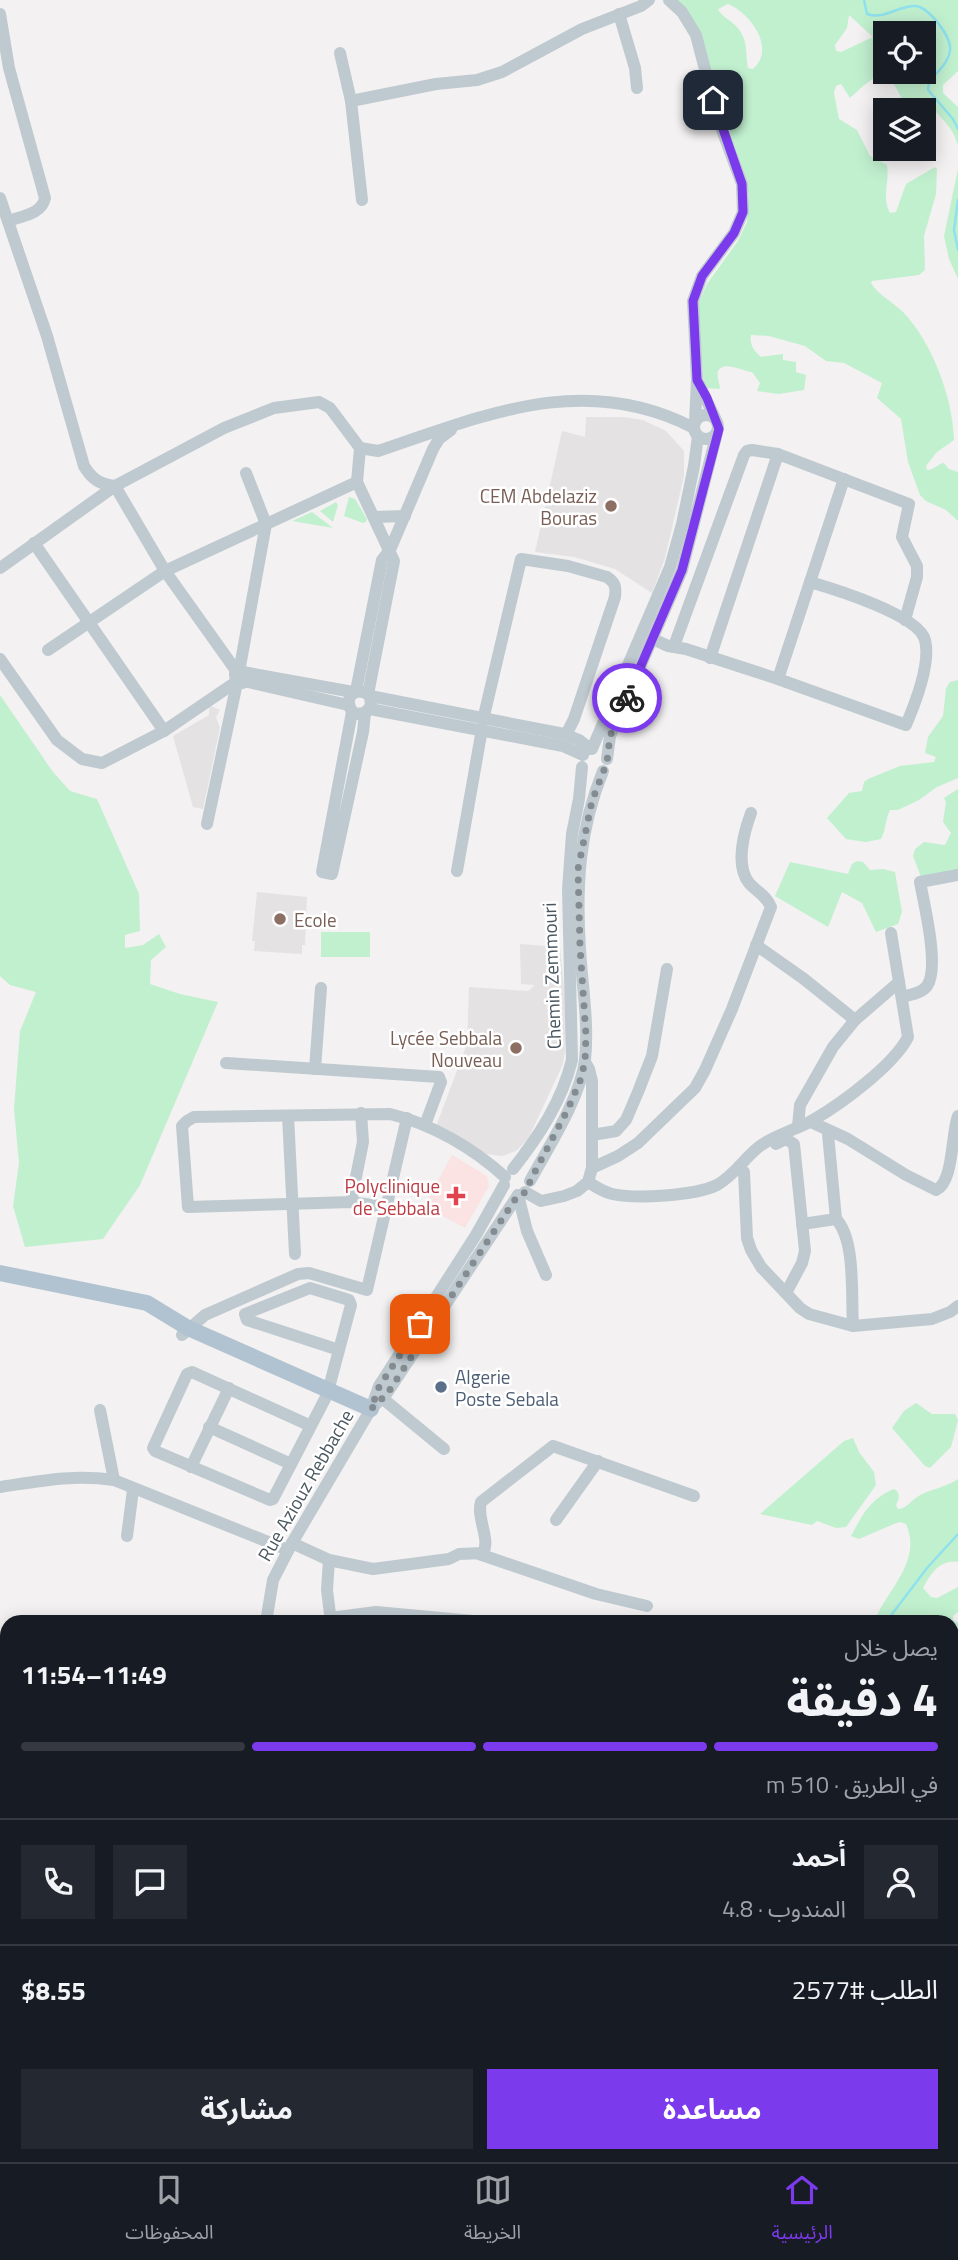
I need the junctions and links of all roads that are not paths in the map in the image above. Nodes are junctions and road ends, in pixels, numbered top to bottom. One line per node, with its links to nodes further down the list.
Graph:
1 (649, 0): 4 (street)
2 (669, 0): 11 (street, Chemin Zemmouri)
3 (0, 14): 10 (street)
4 (619, 14): 6 (street); 7 (street)
5 (340, 53): 7 (street)
6 (637, 88)
7 (351, 101): 8 (street)
8 (362, 200)
9 (2, 201): 10 (street)
10 (8, 221): 21 (street)
11 (697, 380): 12 (street, Chemin Zemmouri); 14 (street, Chemin Zemmouri)
12 (715, 418): 14 (street); 15 (street)
13 (460, 424): 14 (street); 16 (street); 22 (street)
14 (696, 428): 15 (street); 43 (street, Chemin Zemmouri)
15 (717, 433): 32 (street, Chemin Zemmouri)
16 (360, 448): 20 (street); 21 (street)
17 (778, 454): 19 (street); 33 (street); 35 (street)
18 (246, 473): 24 (street)
19 (844, 479): 29 (street); 30 (street)
20 (357, 482): 23 (street); 24 (street)
21 (115, 486): 25 (street); 28 (street)
22 (405, 516): 23 (street); 26 (street)
23 (374, 517): 26 (street)
24 (266, 524): 28 (street); 37 (street)
25 (34, 543): 27 (street); 31 (street)
26 (390, 550): 39 (street)
27 (0, 568)
28 (164, 571): 31 (street); 37 (street)
29 (810, 582): 30 (street); 38 (street)
30 (905, 620): 38 (street)
31 (89, 622): 34 (street); 41 (street)
32 (653, 639): 33 (street); 44 (street, Chemin Zemmouri)
33 (674, 646): 35 (street)
34 (48, 650)
35 (710, 658): 38 (street)
36 (0, 659): 41 (street)
37 (239, 677): 39 (street); 41 (street); 46 (street)
38 (778, 679)
39 (360, 702): 39 (street); 40 (street)
40 (483, 725): 42 (street); 42 (street); 43 (street); 47 (street)
41 (164, 731)
42 (564, 734): 43 (street)
43 (587, 755): 44 (street); 44 (street); 69 (street, Chemin Zemmouri)
44 (605, 765): 56 (street, Chemin Zemmouri)
45 (751, 813): 50 (street)
46 (207, 824)
47 (457, 871)
48 (958, 875): 54 (street)
49 (891, 933): 52 (street)
50 (756, 946): 55 (street); 67 (street)
51 (667, 969): 66 (street)
52 (899, 982): 54 (street); 55 (street)
53 (321, 988): 58 (street)
54 (902, 997): 63 (street)
55 (855, 1020): 63 (street)
56 (585, 1062): 66 (street); 71 (street, Chemin Zemmouri)
57 (226, 1063): 58 (street)
58 (315, 1069): 64 (street)
59 (361, 1113): 60 (street); 62 (street); 72 (street)
60 (288, 1116): 73 (street); 73 (street)
61 (958, 1116): 63 (street)
62 (407, 1118): 64 (street); 74 (street)
63 (804, 1124): 68 (street)
64 (425, 1125): 69 (street)
65 (828, 1134): 75 (street)
66 (592, 1135): 67 (street)
67 (592, 1168): 70 (street)
68 (742, 1170): 70 (street); 76 (street); 81 (street)
69 (507, 1177): 71 (street); 71 (street); 88 (street, Chemin Zemmouri)
70 (588, 1182): 71 (street)
71 (524, 1189): 79 (street); 88 (street, Chemin Zemmouri)
72 (351, 1202): 73 (street); 74 (street)
73 (292, 1203): 77 (street)
74 (386, 1208): 84 (street)
75 (836, 1219): 76 (street); 83 (street)
76 (802, 1224): 81 (street)
77 (295, 1254)
78 (0, 1273): 84 (main road)
79 (547, 1275)
80 (0, 1279): 84 (main road)
81 (786, 1293): 83 (street)
82 (958, 1306): 83 (street)
83 (853, 1325)
84 (185, 1331): 87 (main road)
85 (339, 1350): 85 (street); 87 (street)
86 (229, 1388): 90 (street); 91 (street); 95 (street)
87 (327, 1392): 88 (main road); 90 (street)
88 (374, 1408): 92 (street); 102 (street, Rue Aziouz Rebbache)
89 (100, 1410): 96 (street)
90 (311, 1426): 94 (street)
91 (209, 1427): 94 (street); 95 (street)
92 (444, 1449)
93 (598, 1461): 99 (street); 100 (street); 103 (street)
94 (291, 1464): 95 (street)
95 (191, 1467)
96 (114, 1480): 97 (street); 98 (street)
97 (0, 1487)
98 (133, 1490): 101 (street); 102 (street)
99 (694, 1496)
100 (556, 1520)
101 (127, 1536)
102 (290, 1546): 104 (street); 106 (street, Rue Aziouz Rebbache)
103 (479, 1554): 104 (street); 105 (street)
104 (329, 1560): 107 (street)
105 (647, 1606)
106 (267, 1615)
107 (329, 1615)
108 (360, 1615): 109 (street)
109 (416, 1615)

